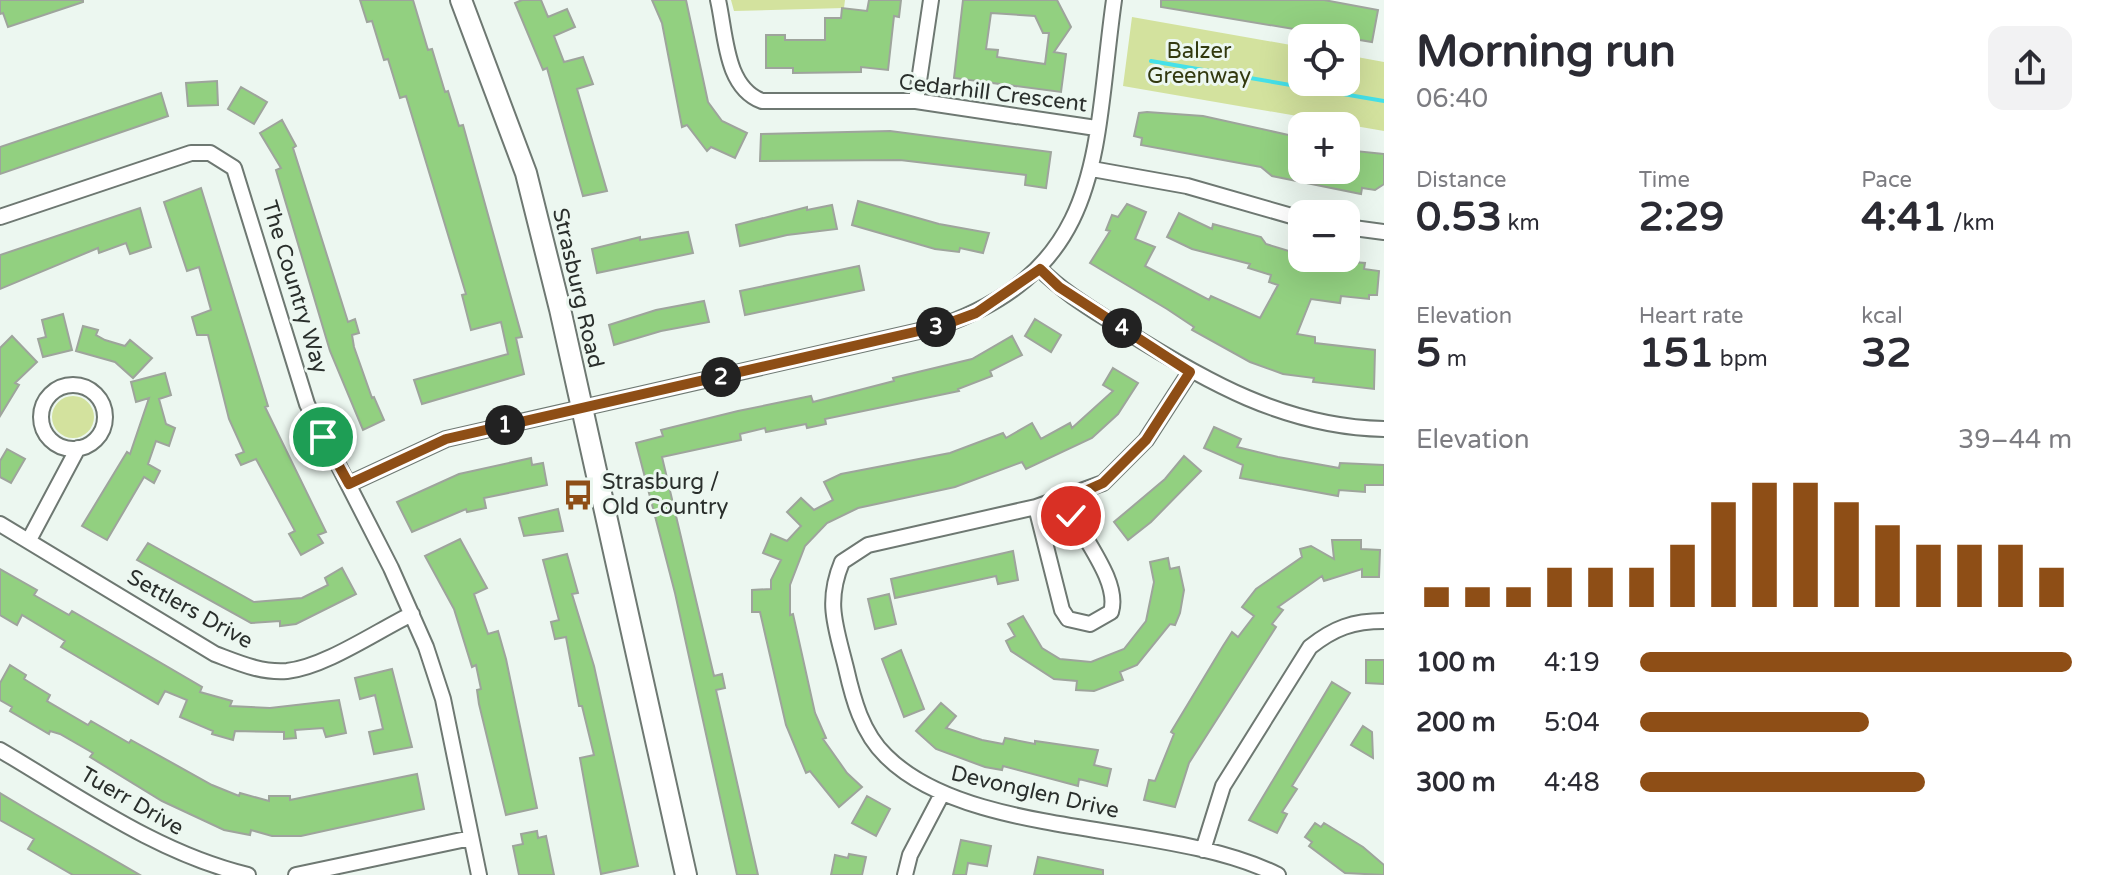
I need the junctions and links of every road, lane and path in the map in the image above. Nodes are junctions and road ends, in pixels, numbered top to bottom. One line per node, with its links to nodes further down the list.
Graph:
1 (461, 0): 14 (street, Strasburg Road)
2 (718, 0): 5 (street, Cedarhill Crescent)
3 (931, 0): 5 (street)
4 (1114, 0): 6 (street)
5 (916, 101): 6 (street, Cedarhill Crescent)
6 (1096, 128): 7 (street)
7 (1092, 169): 8 (street); 12 (street)
8 (1288, 215)
9 (0, 217): 17 (street, The Country Way)
10 (1360, 229): 11 (street)
11 (1384, 232)
12 (1040, 269): 13 (street); 14 (street)
13 (1190, 372): 15 (street); 18 (street, Devonglen Drive)
14 (582, 409): 17 (street); 31 (street, Strasburg Road)
15 (1384, 429)
16 (78, 448): 16 (street); 21 (street)
17 (349, 484): 22 (street, The Country Way)
18 (1065, 500): 19 (street, Devonglen Drive); 19 (street)
19 (1036, 507): 25 (street, Devonglen Drive)
20 (0, 524): 21 (street, Settlers Drive)
21 (29, 540): 22 (street, Settlers Drive)
22 (412, 614): 26 (street, The Country Way)
23 (1384, 621): 27 (street)
24 (0, 750): 28 (street, Tuerr Drive)
25 (942, 794): 27 (street, Devonglen Drive); 32 (street)
26 (471, 838): 29 (street); 30 (street, The Country Way)
27 (1203, 850): 33 (street, Devonglen Drive)
28 (248, 875)
29 (296, 875)
30 (479, 875)
31 (686, 875)
32 (905, 875)
33 (1278, 875)

